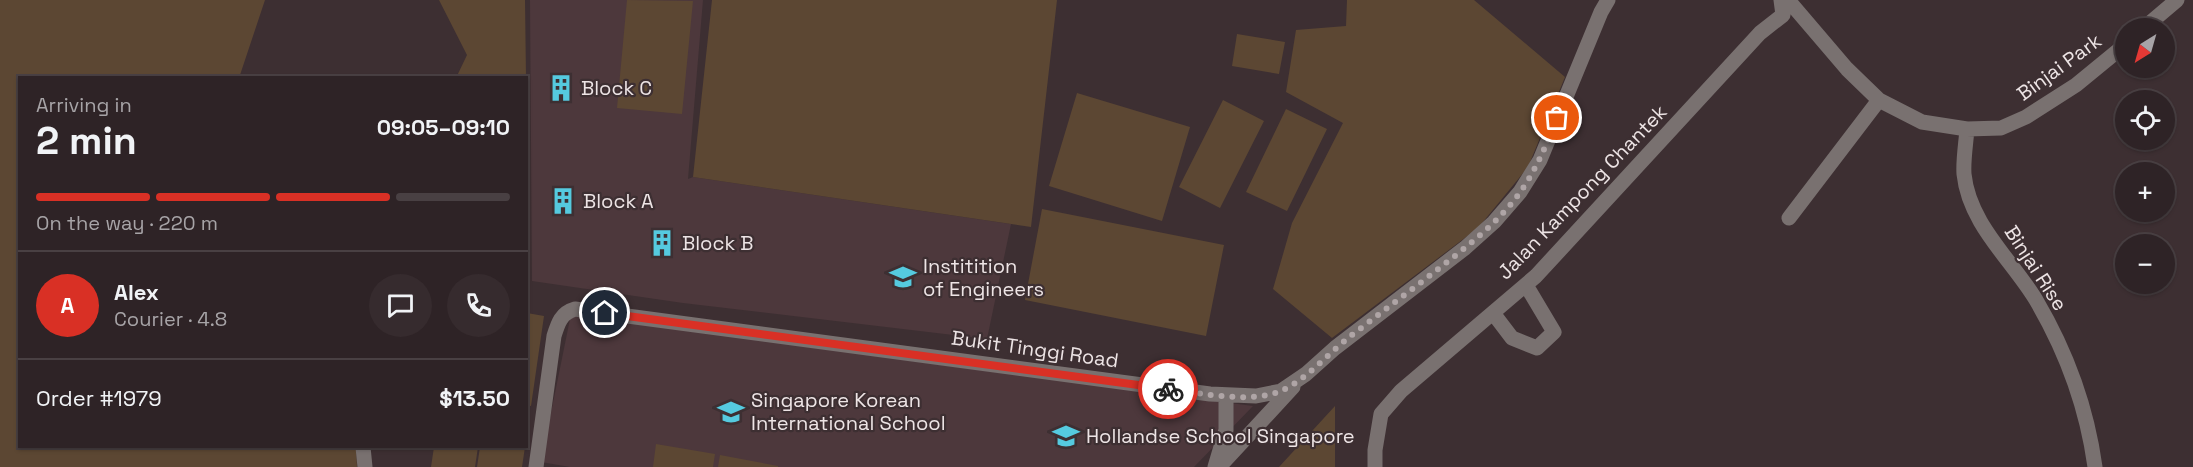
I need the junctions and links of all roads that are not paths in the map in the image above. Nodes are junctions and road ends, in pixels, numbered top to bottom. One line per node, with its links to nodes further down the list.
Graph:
1 (1608, 0): 12 (street, Bukit Tinggi Road)
2 (1781, 0): 10 (street, Jalan Kampong Chantek)
3 (1788, 0): 7 (street, Binjai Park)
4 (2177, 0): 5 (street)
5 (2156, 18)
6 (2115, 53): 8 (street, Binjai Park)
7 (1879, 100): 8 (street, Binjai Park); 9 (street)
8 (1967, 129): 15 (street, Binjai Rise)
9 (1789, 218)
10 (1526, 285): 11 (street, Jalan Kampong Chantek); 11 (street)
11 (1493, 313): 19 (street, Jalan Kampong Chantek)
12 (1306, 374): 13 (street, Bukit Tinggi Road); 18 (street)
13 (1226, 395): 17 (street, Bukit Tinggi Road); 18 (street)
14 (363, 448): 16 (street)
15 (2090, 466)
16 (365, 467)
17 (536, 467)
18 (1217, 467)
19 (1375, 467)

